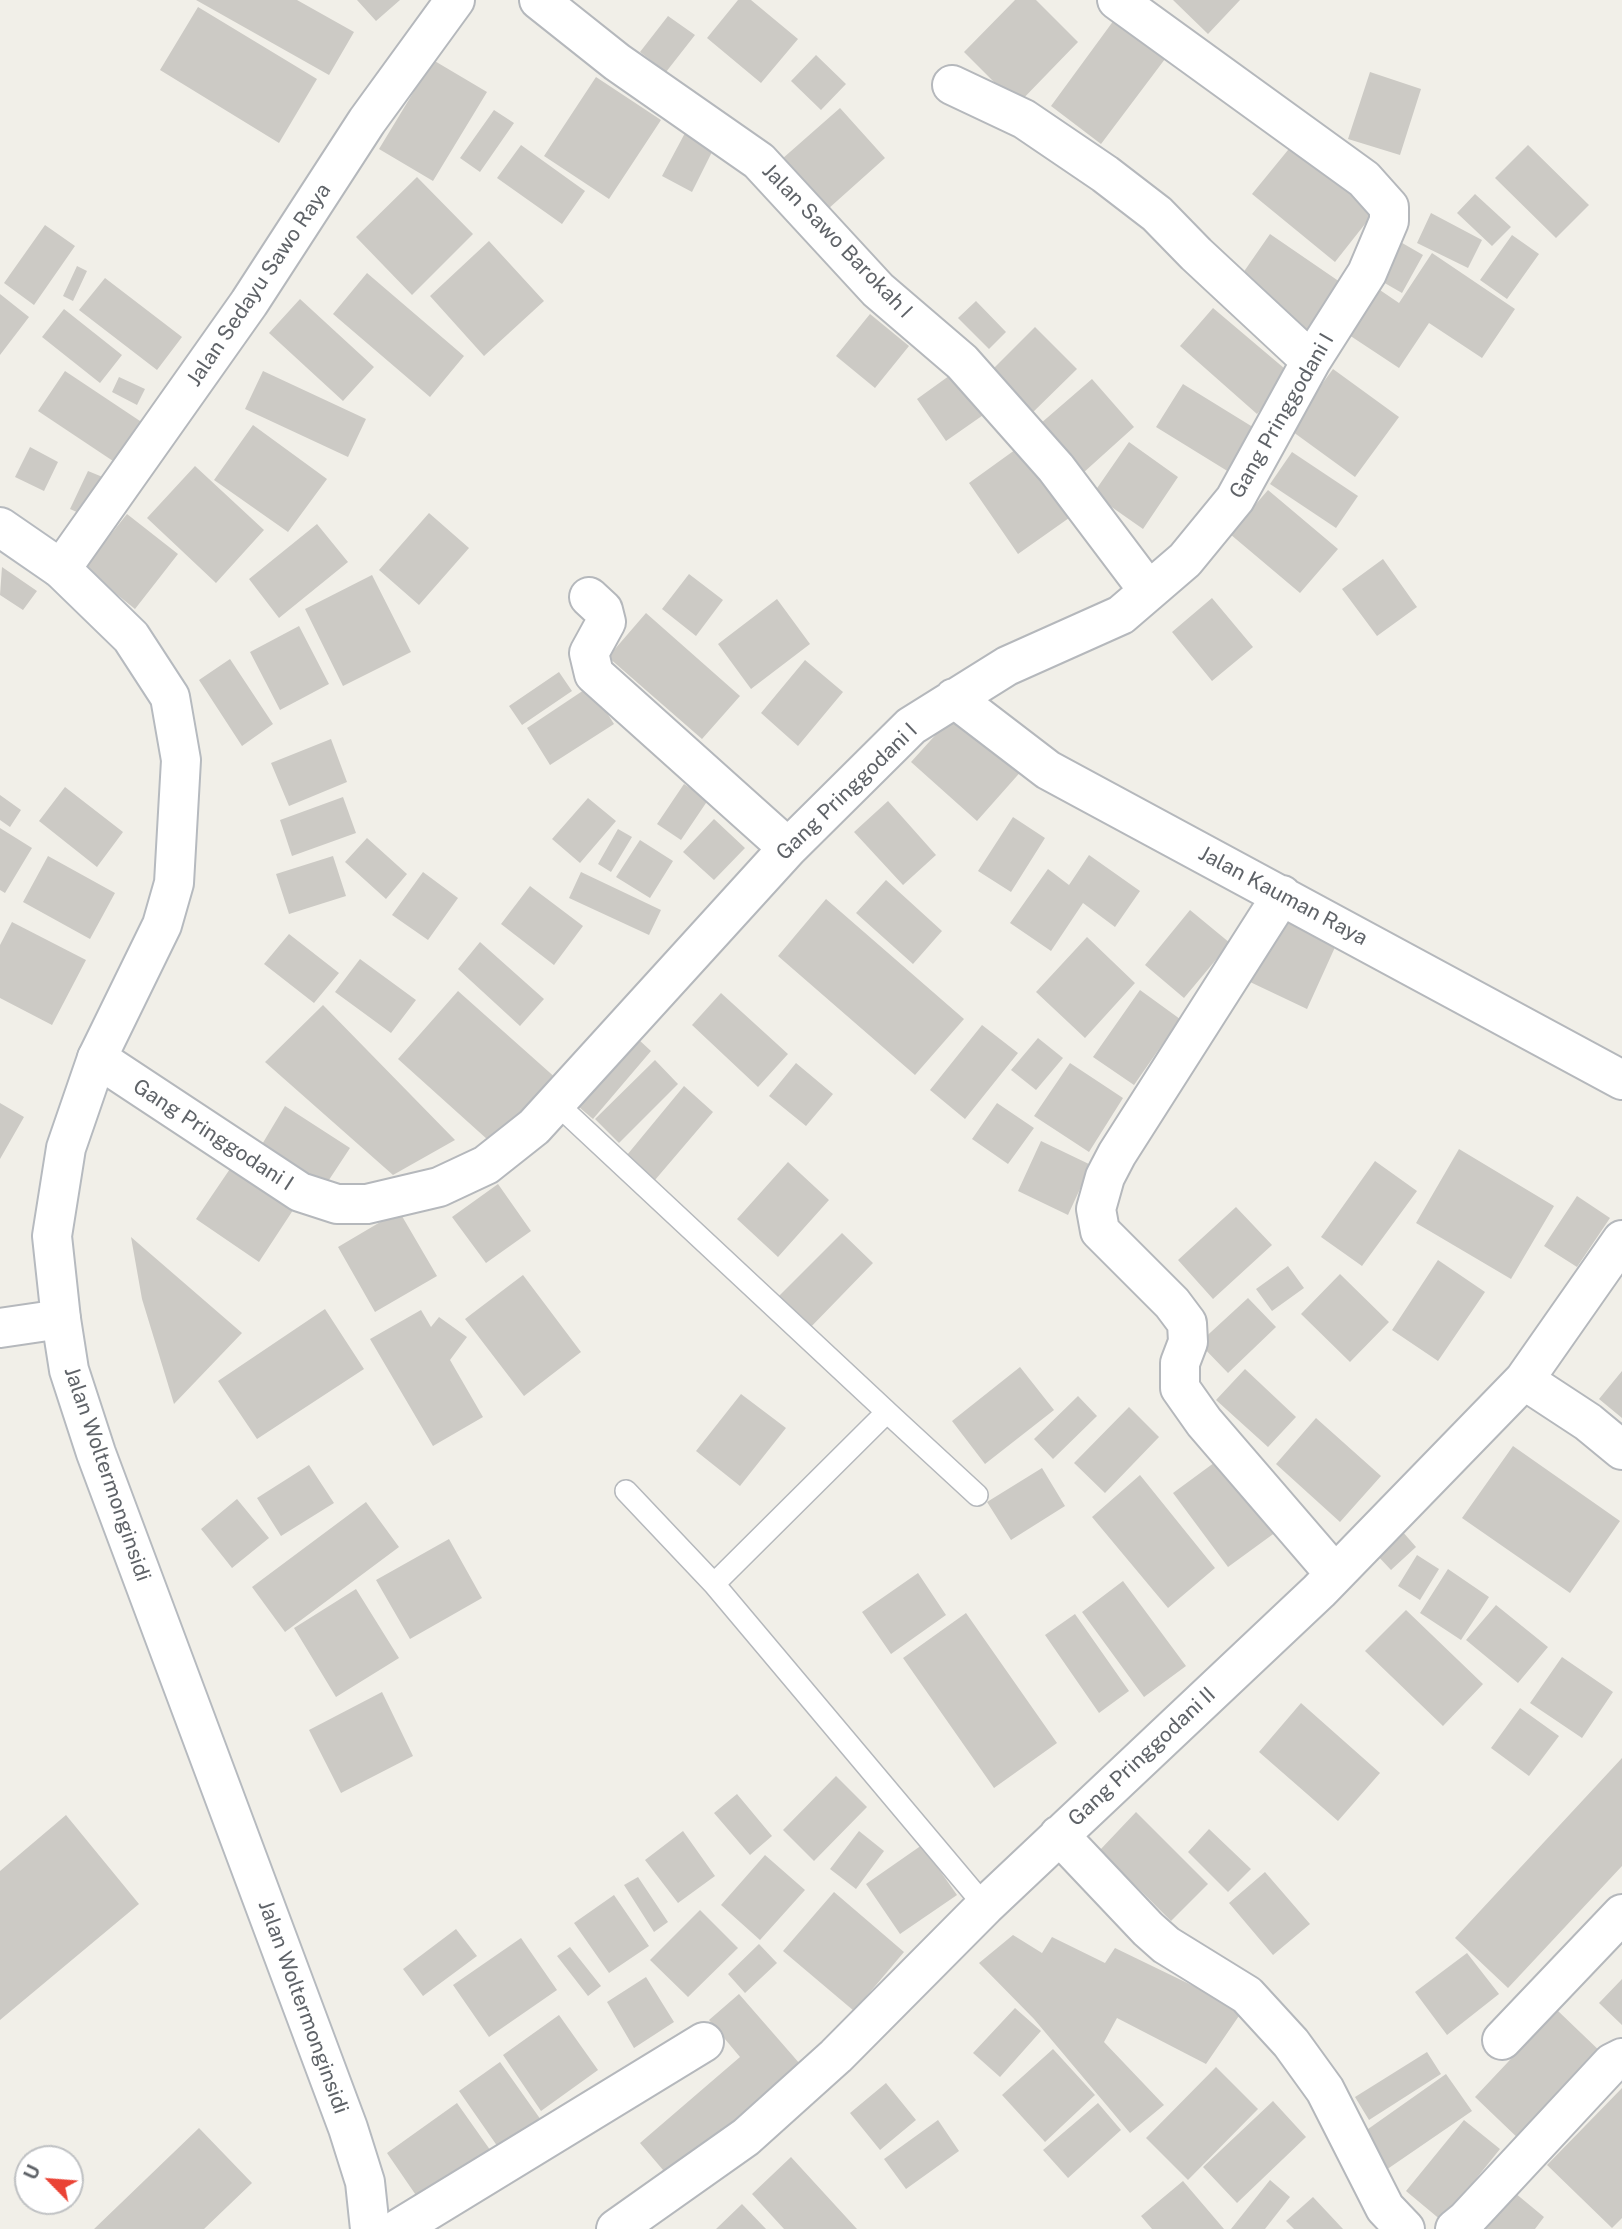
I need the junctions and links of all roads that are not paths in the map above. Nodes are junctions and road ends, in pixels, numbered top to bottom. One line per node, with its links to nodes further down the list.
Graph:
1 (456, 0): 7 (street, Jalan Sedayu Sawo Raya)
2 (539, 0): 8 (street, Jalan Sawo Barokah I)
3 (1117, 0): 5 (street, Gang Pringgodani I)
4 (952, 85): 5 (street)
5 (1311, 361): 8 (street, Gang Pringgodani I)
6 (0, 527): 7 (street, Jalan Woltermonginsidi)
7 (61, 569): 13 (street, Jalan Woltermonginsidi)
8 (1148, 590): 10 (street, Gang Pringgodani I)
9 (590, 597): 11 (street)
10 (954, 698): 11 (street, Gang Pringgodani I); 12 (street, Jalan Kauman Raya)
11 (788, 848): 15 (street, Gang Pringgodani I)
12 (1282, 895): 14 (street, Jalan Kauman Raya); 24 (street)
13 (97, 1058): 15 (street, Gang Pringgodani I); 17 (street, Jalan Woltermonginsidi)
14 (1622, 1080)
15 (556, 1103): 20 (lane)
16 (1622, 1240): 19 (street, Gang Pringgodani II)
17 (61, 1319): 18 (street); 32 (street, Jalan Woltermonginsidi)
18 (0, 1328)
19 (1524, 1380): 21 (street); 24 (street, Gang Pringgodani II)
20 (887, 1412): 23 (lane); 25 (lane)
21 (1622, 1450)
22 (626, 1491): 25 (lane)
23 (977, 1495)
24 (1335, 1574): 26 (street, Gang Pringgodani II)
25 (714, 1584): 27 (lane)
26 (1059, 1835): 27 (street, Gang Pringgodani II); 35 (street)
27 (985, 1906): 34 (street, Gang Pringgodani II)
28 (1622, 1914): 29 (street)
29 (1502, 2040)
30 (704, 2042): 33 (street)
31 (1622, 2058): 36 (street)
32 (370, 2229)
33 (398, 2229)
34 (616, 2229)
35 (1405, 2229)
36 (1455, 2229)

